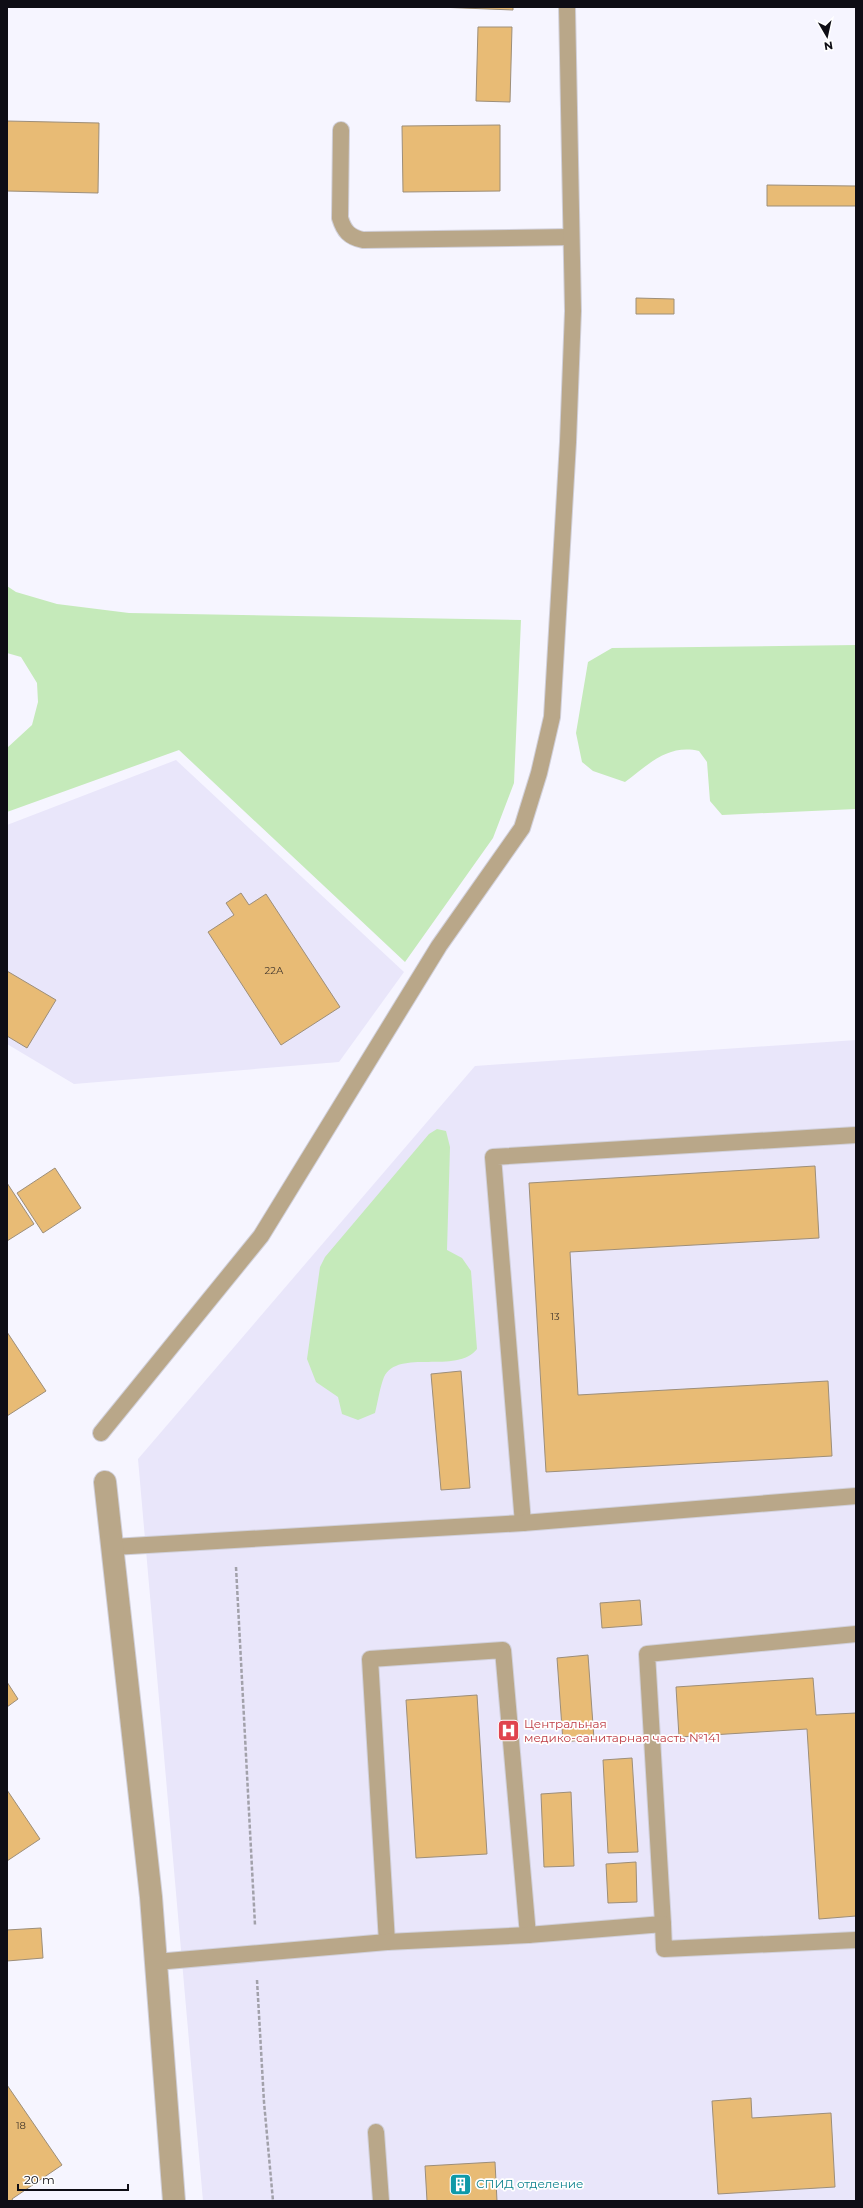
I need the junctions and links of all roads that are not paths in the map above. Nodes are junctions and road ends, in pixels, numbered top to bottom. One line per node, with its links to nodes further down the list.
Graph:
1 (567, 7): 3 (lane)
2 (341, 130): 3 (lane)
3 (571, 237): 5 (lane)
4 (856, 1135): 8 (lane)
5 (101, 1433)
6 (105, 1482): 9 (street)
7 (856, 1496): 8 (lane)
8 (523, 1523): 9 (lane)
9 (113, 1547): 15 (street)
10 (856, 1634): 11 (lane)
11 (663, 1924): 12 (lane); 13 (lane)
12 (528, 1935): 14 (lane); 14 (lane)
13 (856, 1940)
14 (387, 1942): 15 (lane)
15 (156, 1962): 17 (street)
16 (376, 2132): 18 (lane)
17 (174, 2201)
18 (381, 2201)

